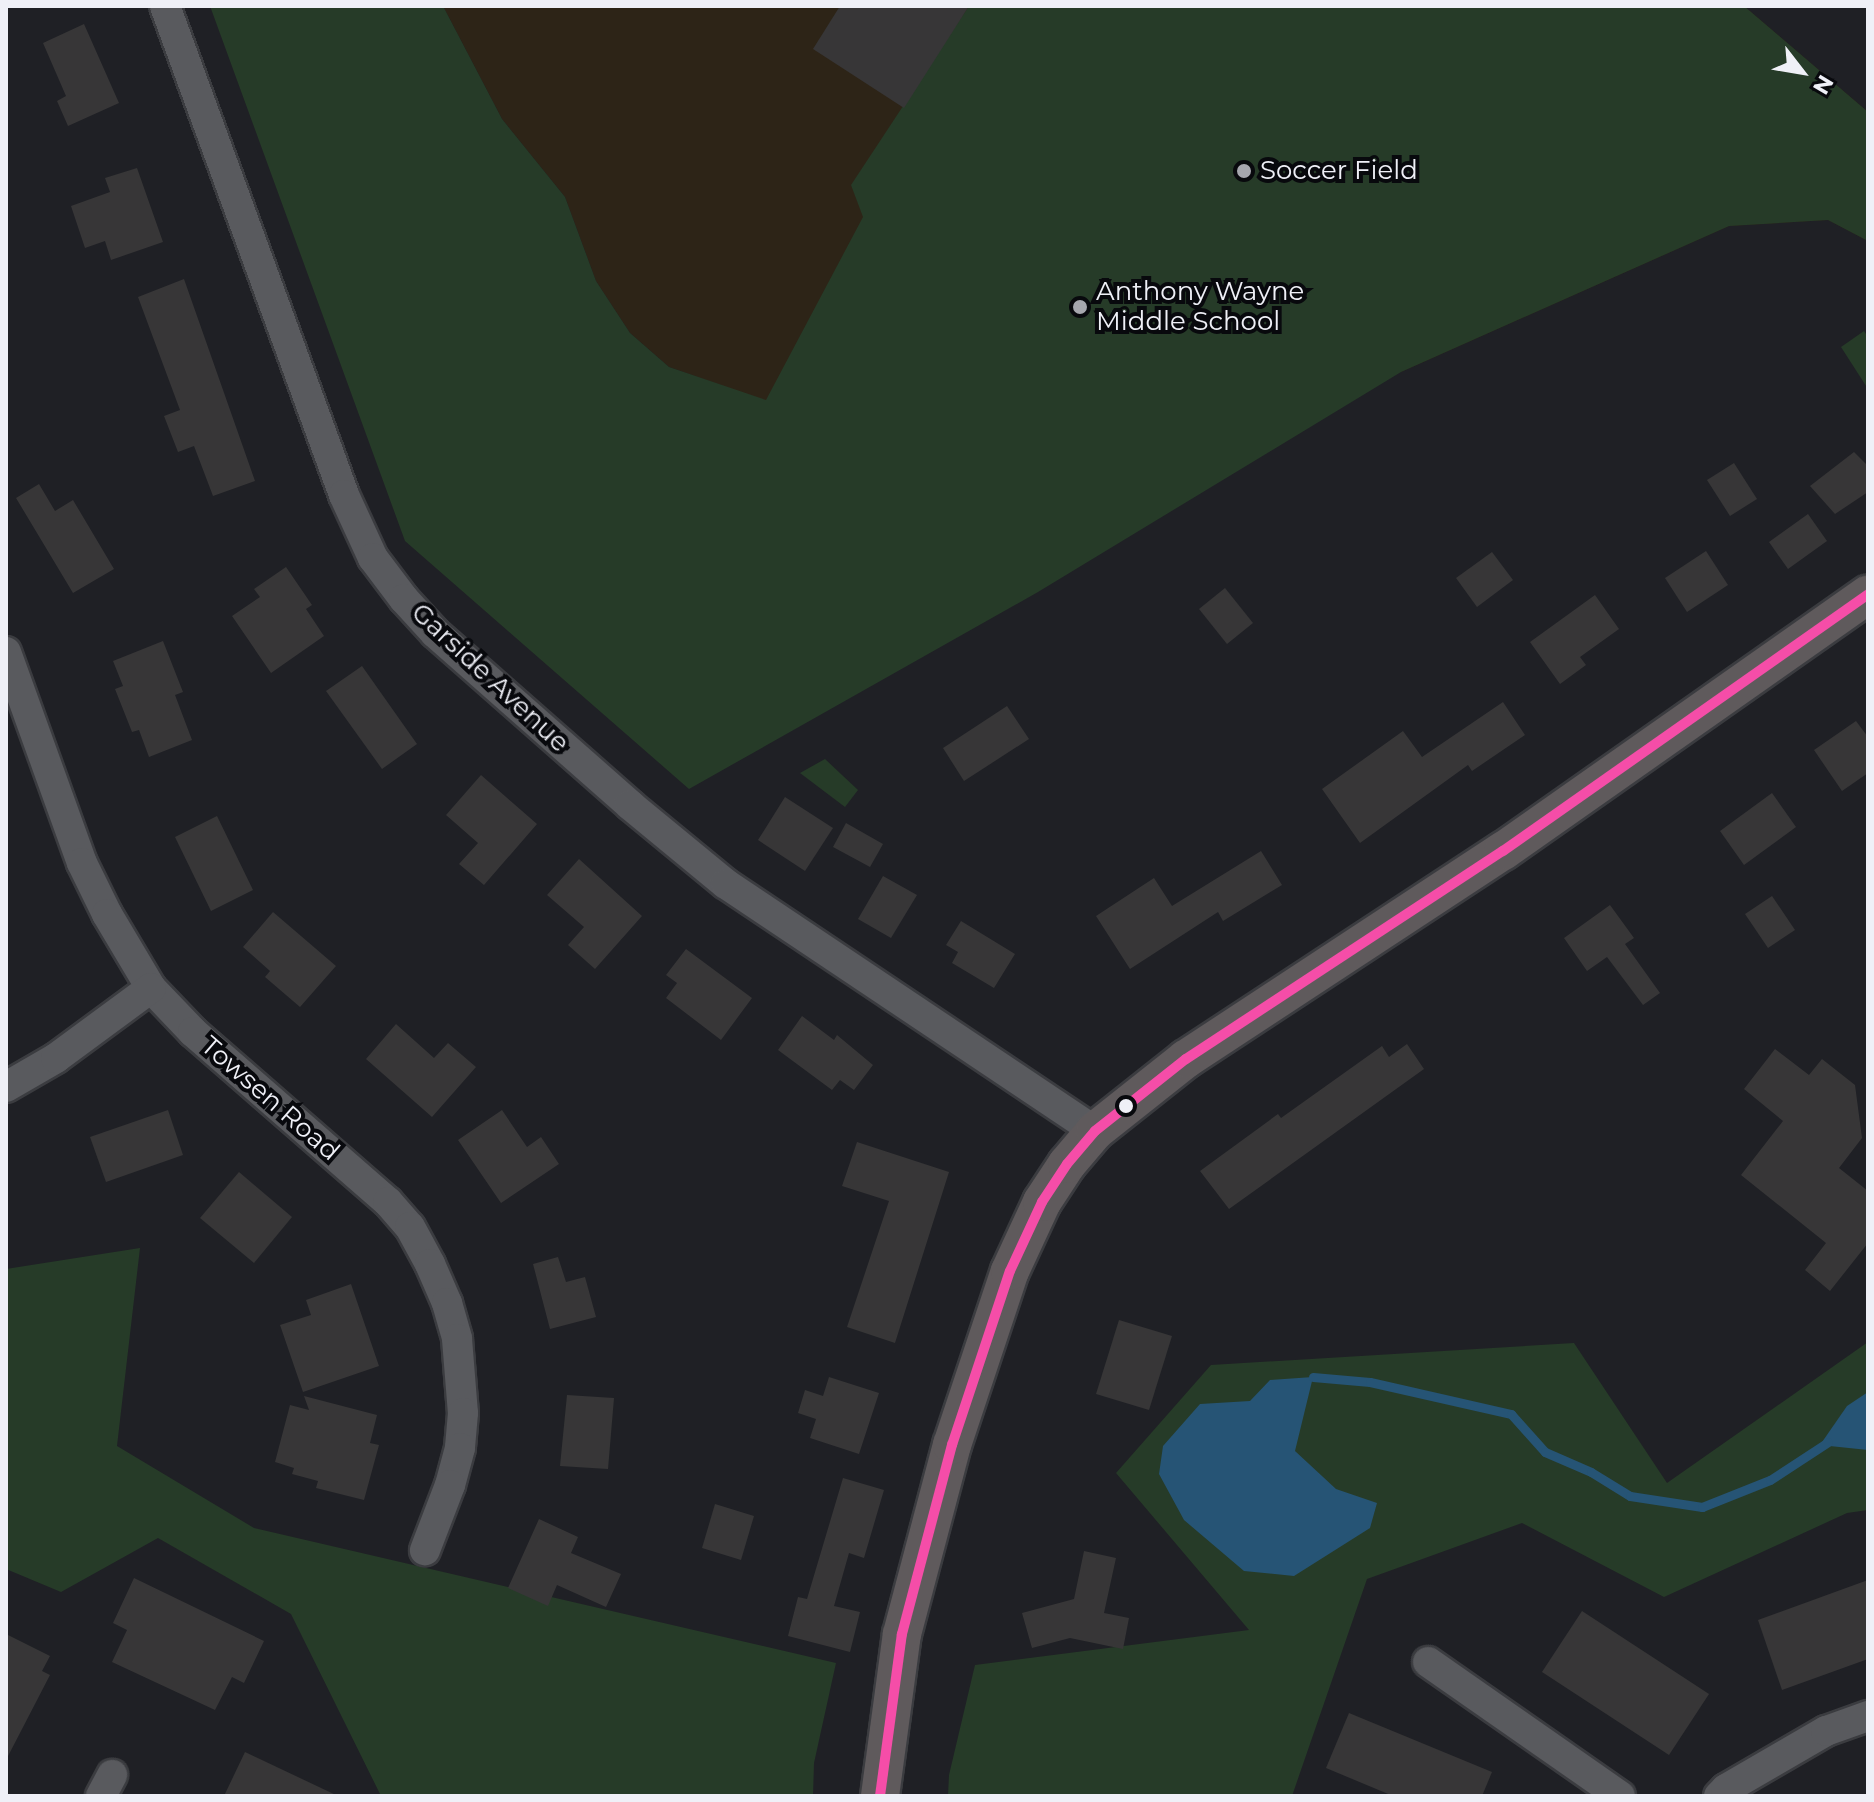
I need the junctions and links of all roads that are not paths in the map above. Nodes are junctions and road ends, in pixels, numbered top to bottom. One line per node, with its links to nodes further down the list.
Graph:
1 (165, 6): 6 (street, Garside Avenue)
2 (1868, 594): 6 (main road)
3 (6, 652): 4 (street, Towsen Road)
4 (151, 988): 5 (street); 7 (street, Towsen Road)
5 (6, 1087)
6 (1095, 1131): 10 (main road)
7 (425, 1550)
8 (1428, 1662): 11 (street)
9 (1868, 1716): 12 (street)
10 (880, 1796)
11 (1620, 1796)
12 (1719, 1796)

